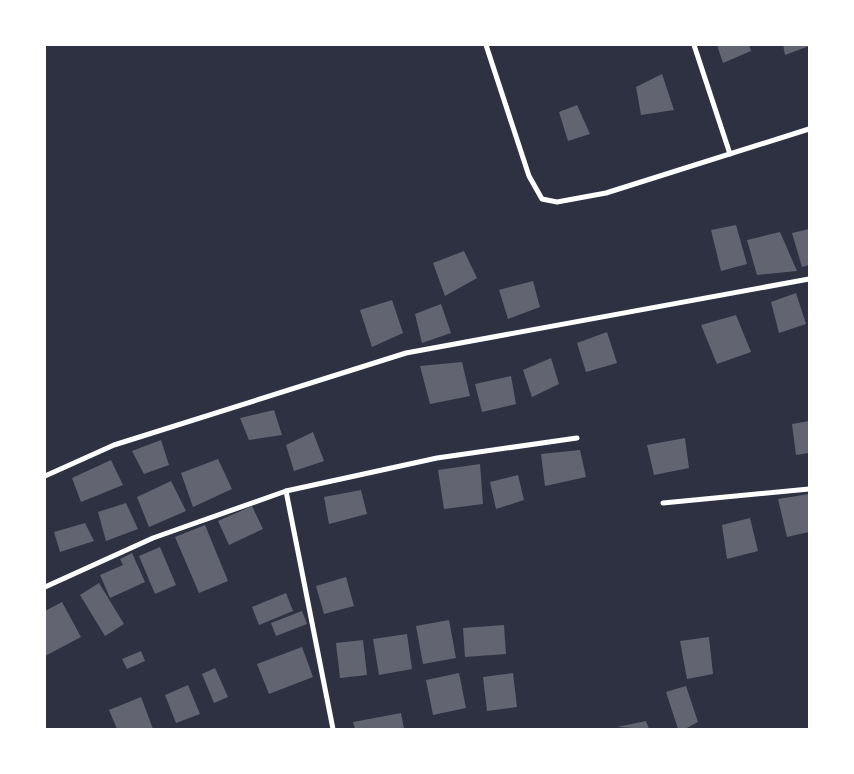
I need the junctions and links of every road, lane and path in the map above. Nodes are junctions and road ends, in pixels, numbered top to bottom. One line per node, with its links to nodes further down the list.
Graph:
1 (486, 45): 4 (street)
2 (694, 45): 4 (street)
3 (809, 129): 4 (street)
4 (730, 154)
5 (809, 280): 7 (street)
6 (577, 438): 9 (street)
7 (45, 476)
8 (809, 489): 10 (street)
9 (286, 491): 11 (street); 12 (street)
10 (663, 503)
11 (45, 588)
12 (333, 729)

